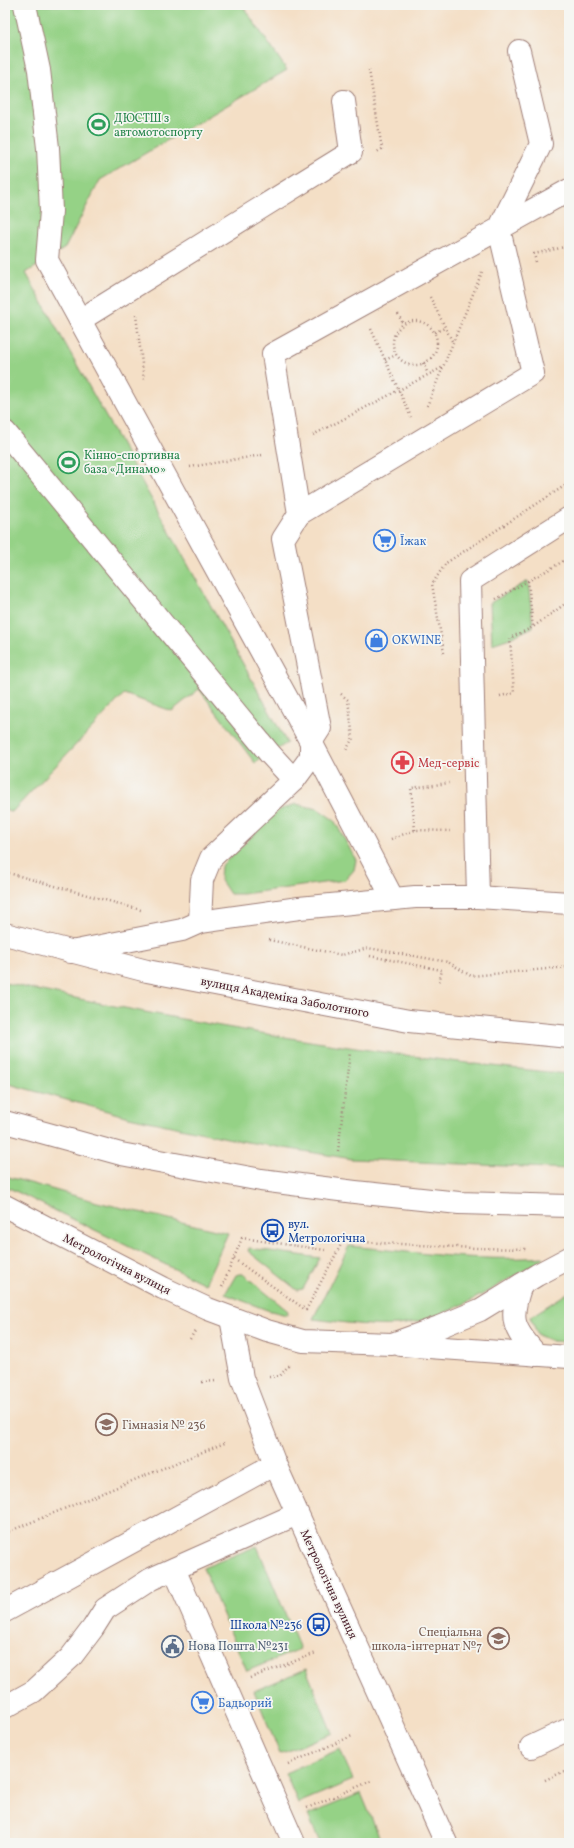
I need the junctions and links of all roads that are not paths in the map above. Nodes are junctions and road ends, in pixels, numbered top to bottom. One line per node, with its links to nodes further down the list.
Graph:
1 (25, 5): 6 (main road)
2 (519, 51): 5 (main road)
3 (344, 101): 6 (main road)
4 (569, 190): 5 (main road)
5 (499, 229): 8 (main road); 8 (main road)
6 (80, 320): 10 (main road)
7 (5, 432): 11 (main road)
8 (298, 514): 10 (main road)
9 (569, 518): 12 (main road)
10 (311, 742): 11 (main road); 13 (main road)
11 (294, 780): 15 (main road)
12 (478, 897): 13 (main road); 14 (main road)
13 (393, 899): 15 (main road)
14 (569, 903)
15 (200, 922): 17 (main road)
16 (5, 934): 17 (main road, вулиця Академіка Заболотного)
17 (71, 952): 18 (main road, вулиця Академіка Заболотного)
18 (569, 1037)
19 (5, 1122): 21 (main road)
20 (5, 1206): 23 (main road, Метрологічна вулиця)
21 (569, 1206)
22 (5, 1223): 23 (main road)
23 (62, 1236): 26 (main road, Метрологічна вулиця)
24 (569, 1258): 25 (main road, Метрологічна вулиця)
25 (521, 1285): 27 (main road, Метрологічна вулиця); 28 (main road)
26 (231, 1318): 27 (main road, Метрологічна вулиця); 30 (main road, Метрологічна вулиця)
27 (392, 1344): 28 (main road)
28 (537, 1355): 29 (main road)
29 (569, 1357)
30 (275, 1464): 31 (main road, Метрологічна вулиця); 33 (main road)
31 (297, 1514): 32 (main road); 37 (main road, Метрологічна вулиця)
32 (174, 1569): 34 (main road); 38 (main road)
33 (5, 1611)
34 (5, 1707)
35 (569, 1729): 36 (main road)
36 (531, 1746)
37 (444, 1842)
38 (294, 1843)

